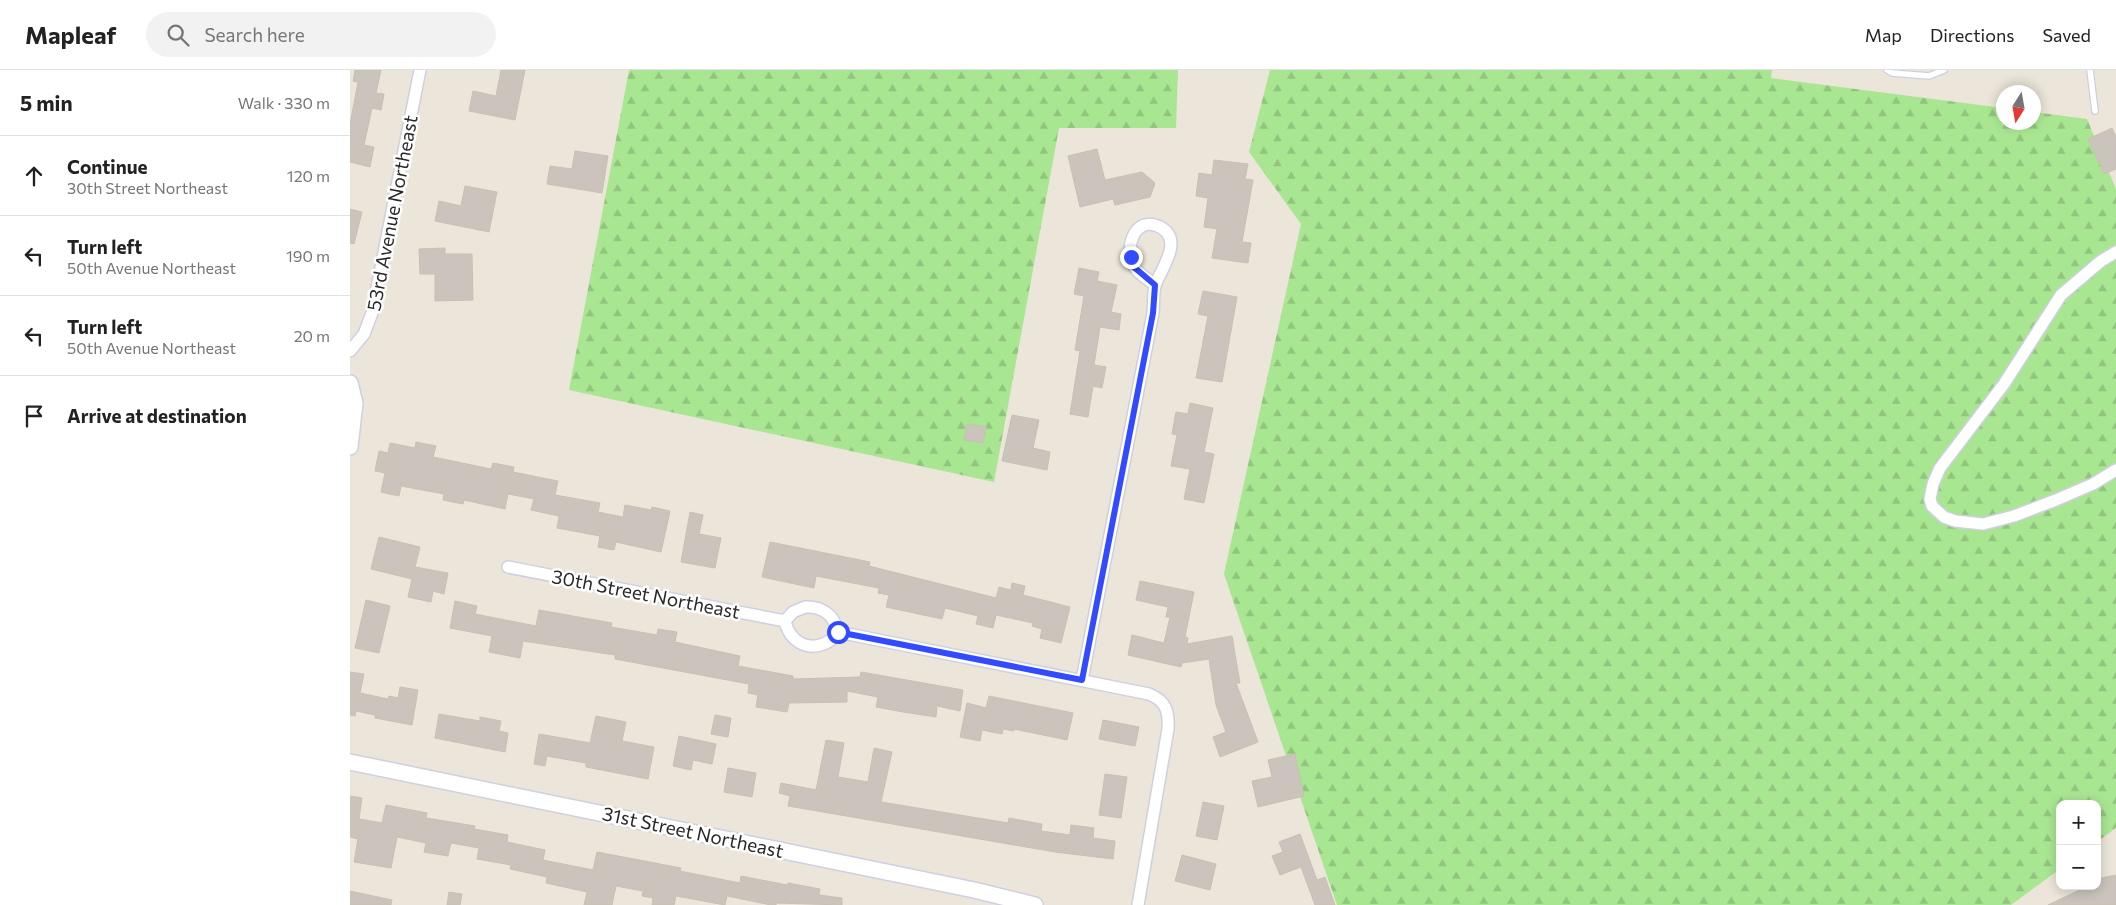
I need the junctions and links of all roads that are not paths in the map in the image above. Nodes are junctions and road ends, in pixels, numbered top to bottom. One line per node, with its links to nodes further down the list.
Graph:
1 (420, 70): 8 (street, 53rd Avenue Northeast)
2 (1887, 70): 3 (lane)
3 (1944, 70)
4 (2090, 70): 5 (lane)
5 (2095, 111)
6 (2116, 252): 11 (street)
7 (1155, 285): 7 (street); 15 (street)
8 (350, 352)
9 (350, 383): 10 (street)
10 (350, 447)
11 (2116, 470)
12 (508, 567): 13 (street, 30th Street Northeast)
13 (785, 621): 14 (street); 14 (street)
14 (838, 632): 15 (street)
15 (1082, 680): 18 (street)
16 (350, 762): 17 (street, 31st Street Northeast)
17 (1035, 905)
18 (1139, 905)

